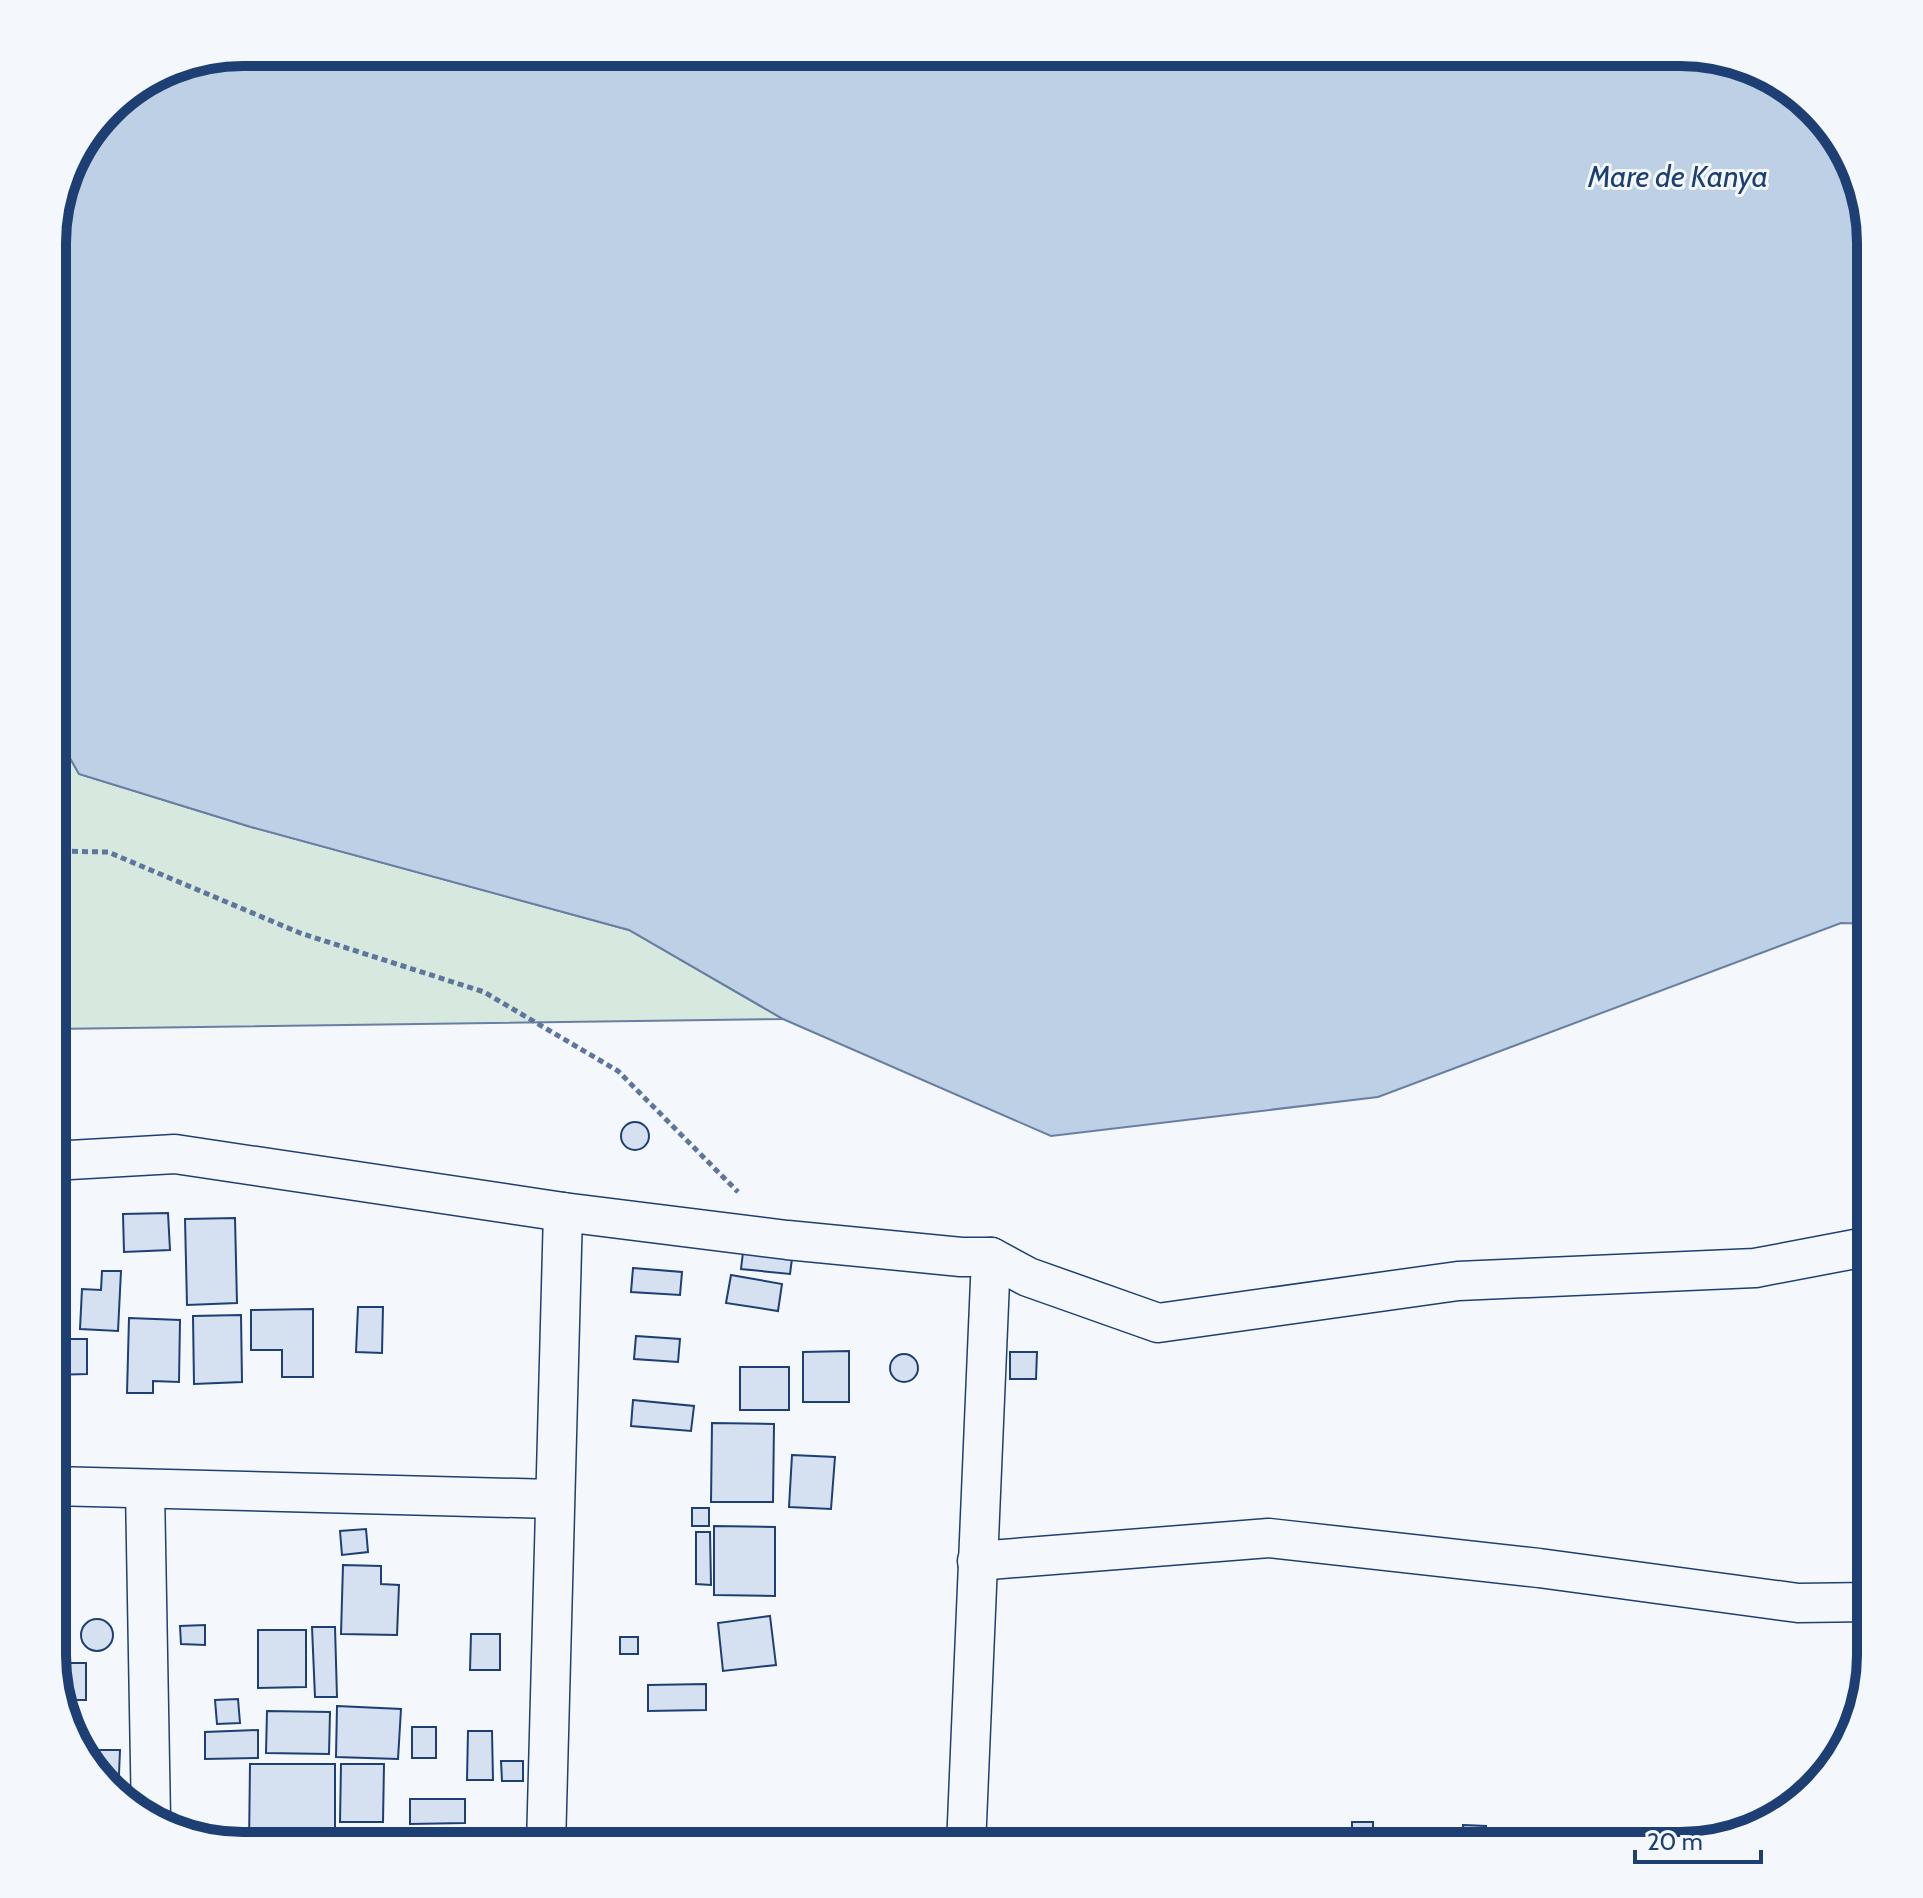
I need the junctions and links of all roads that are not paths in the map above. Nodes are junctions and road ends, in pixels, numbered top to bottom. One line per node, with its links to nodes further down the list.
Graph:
1 (66, 1160): 2 (street)
2 (563, 1212): 4 (street); 7 (street)
3 (1857, 1249): 4 (street)
4 (991, 1257): 8 (street)
5 (66, 1486): 6 (street)
6 (145, 1489): 7 (street); 10 (street)
7 (553, 1499): 11 (street)
8 (977, 1561): 9 (street); 12 (street)
9 (1857, 1602)
10 (151, 1806)
11 (546, 1832)
12 (967, 1832)

